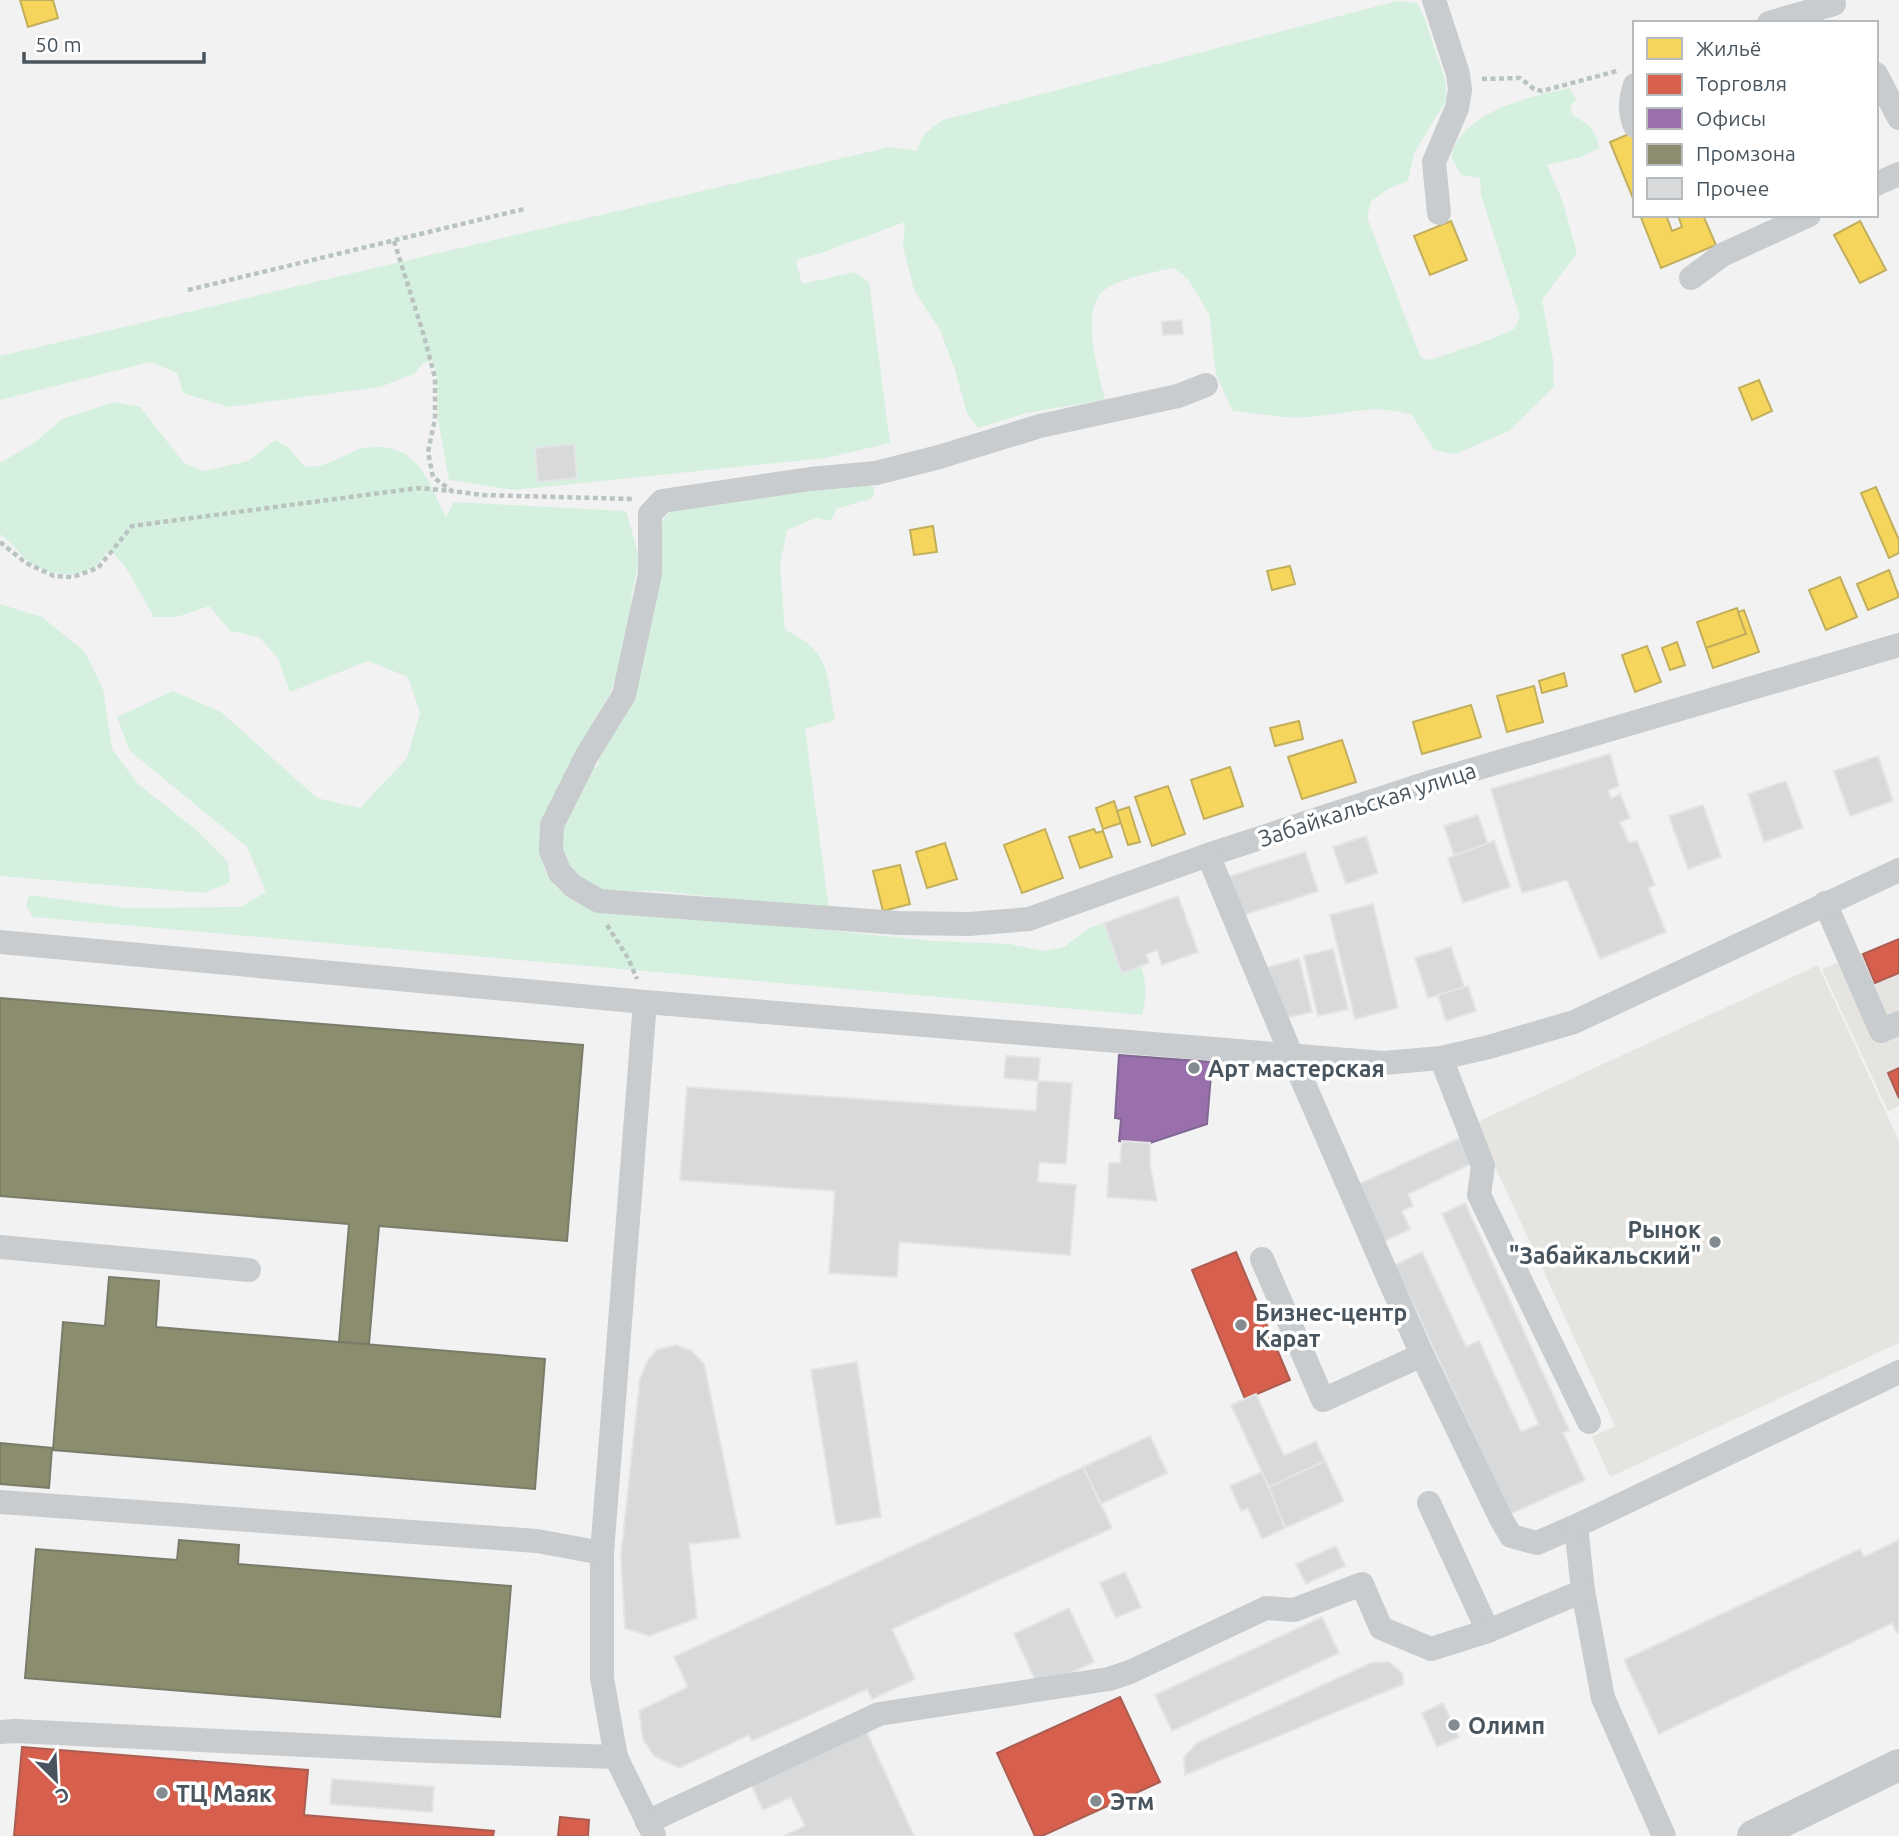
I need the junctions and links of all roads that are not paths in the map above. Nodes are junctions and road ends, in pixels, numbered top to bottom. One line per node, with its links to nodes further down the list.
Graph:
1 (1434, 0): 10 (street)
2 (1837, 9): 3 (street)
3 (1779, 21)
4 (1629, 77): 7 (street)
5 (1878, 79): 6 (street)
6 (1899, 118)
7 (1633, 122)
8 (1899, 174): 9 (street)
9 (1878, 183)
10 (1438, 213)
11 (1805, 217): 12 (street)
12 (1691, 278)
13 (1206, 385): 15 (street, Забайкальская улица)
14 (1899, 645): 15 (street, Забайкальская улица)
15 (1209, 856): 21 (street)
16 (1899, 870): 17 (street)
17 (1825, 903): 20 (street); 22 (street)
18 (0, 942): 19 (street)
19 (645, 1002): 21 (street); 32 (street)
20 (1899, 1023)
21 (1291, 1054): 22 (street); 26 (street)
22 (1441, 1058): 28 (street)
23 (0, 1253): 25 (street)
24 (1262, 1259): 26 (street)
25 (249, 1270)
26 (1422, 1355): 31 (street)
27 (1899, 1372): 31 (street)
28 (1589, 1422)
29 (0, 1502): 32 (street)
30 (1429, 1503): 34 (street)
31 (1576, 1526): 33 (street)
32 (602, 1553): 36 (street)
33 (1583, 1591): 34 (street); 39 (street)
34 (1488, 1631): 38 (street)
35 (0, 1732): 36 (street)
36 (616, 1756): 38 (street)
37 (1899, 1765): 40 (main road)
38 (650, 1829)
39 (1664, 1836)
40 (1753, 1836)

